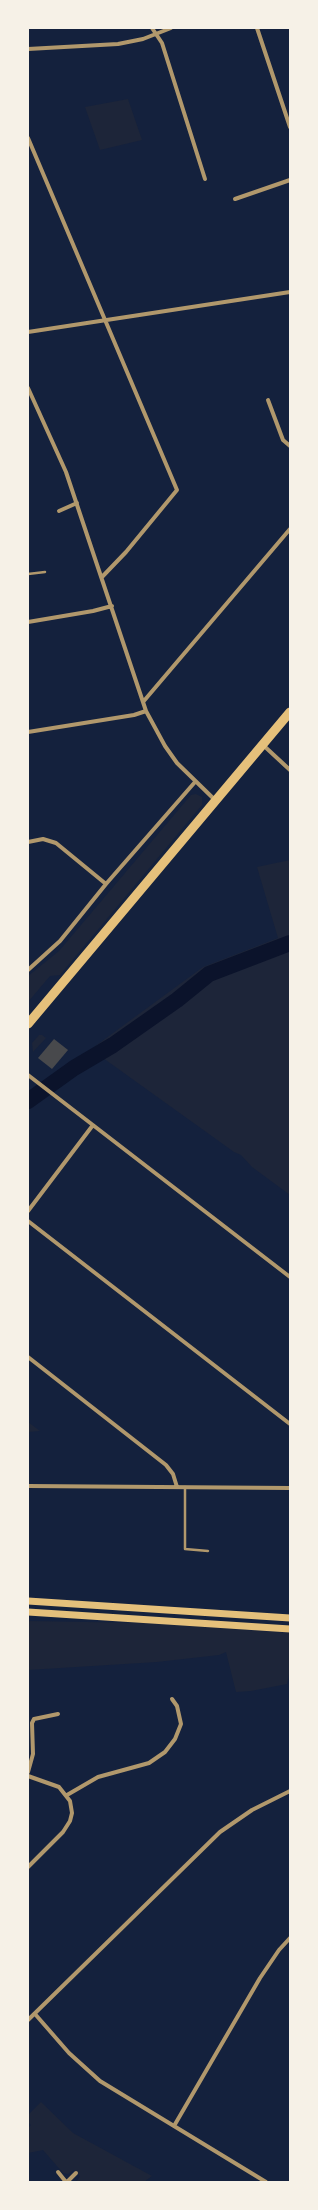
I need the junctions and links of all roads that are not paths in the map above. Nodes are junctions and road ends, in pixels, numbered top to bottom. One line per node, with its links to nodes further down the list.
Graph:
1 (152, 28): 4 (street)
2 (171, 28): 4 (street)
3 (257, 28): 6 (street)
4 (156, 34): 5 (street); 8 (street)
5 (28, 49)
6 (290, 127)
7 (28, 138): 12 (street)
8 (205, 180)
9 (290, 180): 10 (street)
10 (235, 199)
11 (290, 292): 12 (street)
12 (104, 320): 13 (street); 22 (street)
13 (28, 332)
14 (28, 388): 17 (street)
15 (268, 400): 16 (street)
16 (290, 446)
17 (77, 503): 18 (street); 22 (street)
18 (59, 511)
19 (290, 529): 25 (street)
20 (45, 572): 21 (lane)
21 (28, 574)
22 (102, 577): 23 (street)
23 (112, 606): 24 (street); 25 (street)
24 (28, 622)
25 (143, 702): 26 (street)
26 (146, 711): 28 (street); 31 (street)
27 (290, 712): 29 (highway)
28 (28, 732)
29 (262, 745): 30 (street); 32 (highway)
30 (290, 770)
31 (195, 782): 32 (street); 34 (street)
32 (215, 800): 36 (highway)
33 (28, 842): 34 (street)
34 (106, 884): 35 (street)
35 (28, 970)
36 (28, 1024)
37 (28, 1075): 38 (street)
38 (93, 1125): 39 (street); 41 (street)
39 (28, 1211)
40 (28, 1221): 43 (street)
41 (290, 1277)
42 (28, 1357): 45 (street)
43 (290, 1424)
44 (28, 1486): 45 (street)
45 (177, 1487): 46 (street)
46 (186, 1487): 47 (street); 48 (lane)
47 (290, 1488)
48 (208, 1551)
49 (28, 1601): 51 (main road)
50 (28, 1612): 53 (main road)
51 (210, 1613): 52 (main road); 53 (main road)
52 (290, 1618)
53 (209, 1623): 54 (main road)
54 (290, 1628)
55 (172, 1699): 60 (street)
56 (58, 1714): 57 (street)
57 (28, 1772)
58 (28, 1776): 60 (street)
59 (290, 1791): 63 (street)
60 (67, 1795): 61 (street)
61 (28, 1867)
62 (290, 1938): 65 (street)
63 (35, 2014): 64 (street); 65 (street)
64 (28, 2020)
65 (174, 2126): 69 (street)
66 (58, 2172): 68 (street)
67 (76, 2173): 68 (street)
68 (67, 2182)
69 (266, 2182)

